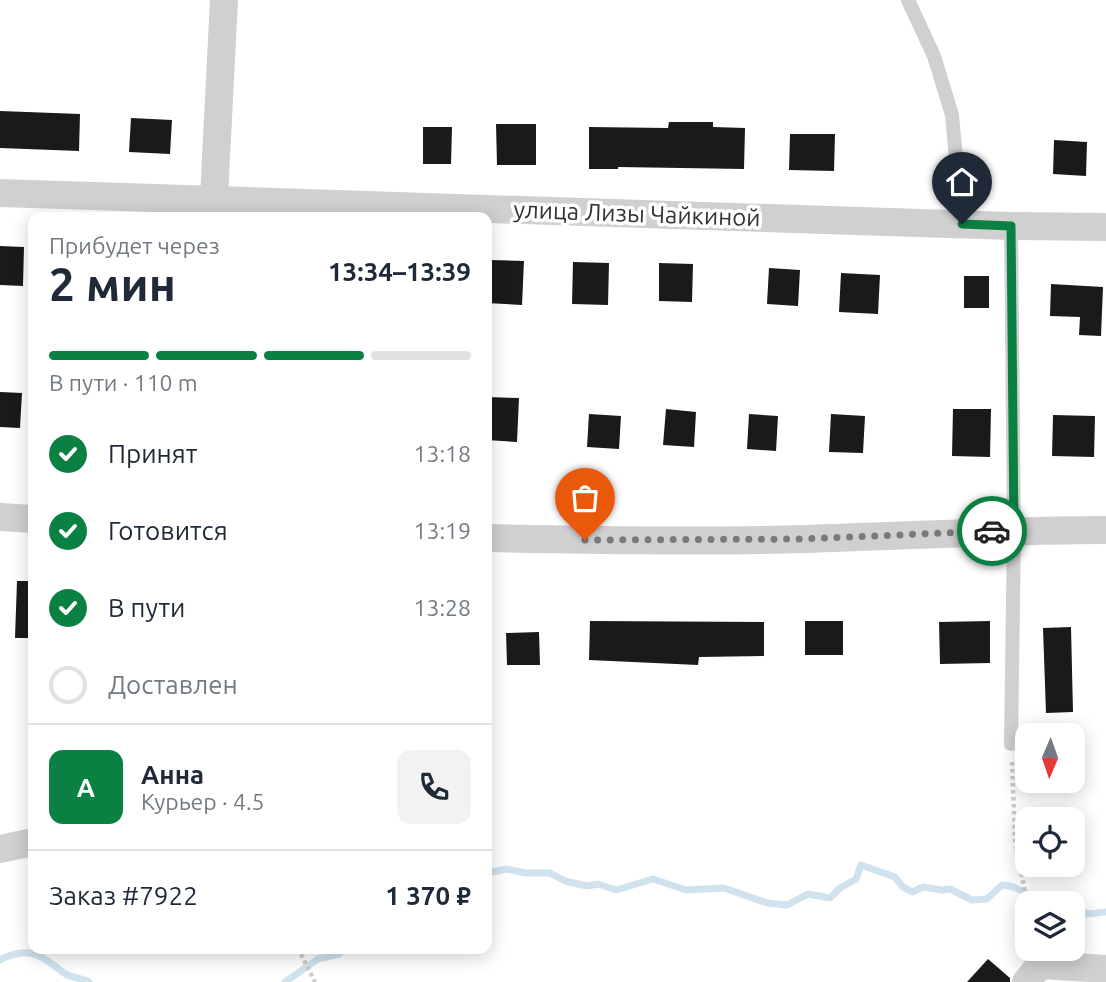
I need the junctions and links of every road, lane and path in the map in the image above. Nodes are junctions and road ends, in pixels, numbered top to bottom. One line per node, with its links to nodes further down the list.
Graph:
1 (224, 0): 4 (street)
2 (908, 0): 7 (lane)
3 (0, 193): 4 (street, улица Лизы Чайкиной)
4 (213, 209): 5 (street, улица Лизы Чайкиной)
5 (363, 212)
6 (492, 215): 7 (street, улица Лизы Чайкиной)
7 (962, 224): 8 (street, улица Лизы Чайкиной)
8 (1011, 226): 9 (street, улица Лизы Чайкиной); 12 (lane)
9 (1106, 227)
10 (0, 517): 11 (street)
11 (28, 519)
12 (1014, 530): 13 (street); 14 (street); 15 (lane)
13 (1106, 530)
14 (492, 538)
15 (1011, 744): 18 (path)
16 (28, 843): 17 (street)
17 (0, 849)
18 (1025, 891)
19 (301, 954): 21 (path)
20 (1106, 969): 22 (street)
21 (315, 982)
22 (1026, 982)

